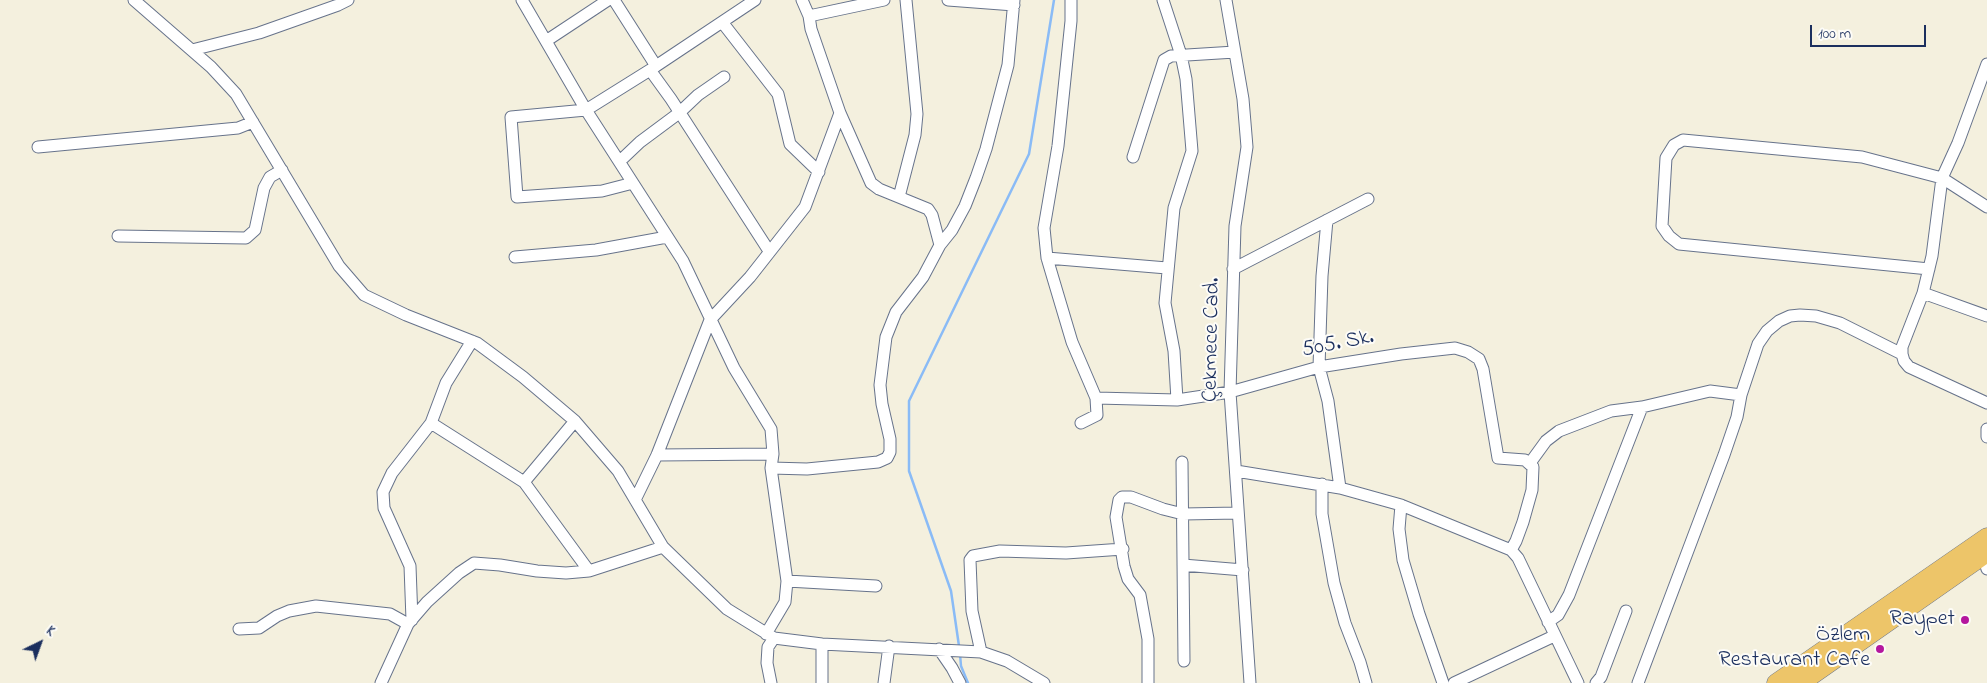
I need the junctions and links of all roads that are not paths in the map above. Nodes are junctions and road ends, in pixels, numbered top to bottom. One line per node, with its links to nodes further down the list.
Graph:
1 (134, 0): 18 (street)
2 (348, 0): 18 (street)
3 (522, 0): 17 (street)
4 (608, 0): 17 (street)
5 (614, 0): 22 (street)
6 (755, 0): 16 (street)
7 (802, 0): 15 (street)
8 (884, 0): 15 (street)
9 (906, 0): 35 (street)
10 (948, 0): 14 (street)
11 (1071, 0): 44 (street)
12 (1163, 0): 20 (street)
13 (1226, 0): 19 (street, Çekmece Cad.)
14 (1014, 2): 41 (street)
15 (809, 16): 26 (street)
16 (722, 22): 22 (street); 32 (street)
17 (546, 41): 24 (street)
18 (192, 50): 27 (street)
19 (1235, 52): 20 (street); 46 (street, Çekmece Cad.)
20 (1181, 55): 29 (street); 45 (street)
21 (1987, 64): 33 (street)
22 (653, 68): 24 (street); 25 (street)
23 (724, 77): 25 (street)
24 (586, 110): 30 (street); 34 (street)
25 (679, 113): 30 (street); 42 (street)
26 (840, 113): 32 (street); 35 (street)
27 (253, 122): 28 (street); 31 (street)
28 (38, 147)
29 (1133, 156)
30 (620, 161): 34 (street)
31 (282, 170): 39 (street); 51 (street)
32 (819, 172): 42 (street)
33 (1942, 178): 37 (street); 47 (street); 47 (street)
34 (633, 183): 40 (street)
35 (899, 197): 41 (street)
36 (1368, 199): 38 (street)
37 (1987, 207)
38 (1327, 220): 46 (street); 53 (street)
39 (118, 236)
40 (667, 237): 43 (street); 50 (street)
41 (940, 245): 69 (street)
42 (768, 252): 50 (street)
43 (515, 256)
44 (1047, 258): 45 (street); 56 (street)
45 (1167, 268): 57 (street)
46 (1233, 269): 54 (street, Çekmece Cad.)
47 (1928, 269): 48 (street)
48 (1923, 293): 49 (street); 52 (street)
49 (1987, 316)
50 (710, 320): 65 (street); 66 (street)
51 (472, 341): 60 (street); 61 (street)
52 (1902, 354): 55 (street); 58 (street)
53 (1320, 367): 54 (street, 505. Sk.); 68 (street, 505. Sk.); 73 (street)
54 (1230, 392): 57 (street, 505. Sk.); 70 (street, Çekmece Cad.)
55 (1741, 394): 59 (street); 112 (street)
56 (1096, 398): 57 (street, 505. Sk.); 62 (street)
57 (1177, 400)
58 (1987, 403)
59 (1642, 407): 68 (street); 90 (street)
60 (575, 421): 71 (street); 74 (street)
61 (430, 423): 71 (street); 89 (street)
62 (1081, 424)
63 (1987, 429): 64 (street)
64 (1987, 437)
65 (773, 454): 66 (street); 69 (street)
66 (656, 455): 74 (street)
67 (1182, 462): 77 (street)
68 (1530, 464): 81 (street)
69 (772, 468): 86 (street)
70 (1236, 471): 72 (street); 76 (street, Çekmece Cad.)
71 (524, 482): 85 (street)
72 (1322, 484): 73 (street); 107 (street)
73 (1340, 488): 75 (street)
74 (635, 500): 79 (street)
75 (1402, 505): 81 (street); 108 (street)
76 (1238, 513): 77 (street); 84 (street, Çekmece Cad.)
77 (1183, 514): 80 (street); 83 (street)
78 (1987, 537): 113 (highway)
79 (663, 547): 85 (street); 92 (street)
80 (1123, 549): 97 (street); 105 (street)
81 (1511, 550): 90 (street)
82 (1986, 559): 114 (highway)
83 (1184, 565): 84 (street); 98 (street)
84 (1243, 570): 106 (street, Çekmece Cad.)
85 (589, 571): 89 (street)
86 (787, 581): 87 (street); 92 (street)
87 (876, 586)
88 (1626, 611): 111 (street)
89 (410, 622): 91 (street); 99 (street)
90 (1548, 622): 93 (street)
91 (239, 629)
92 (770, 636): 94 (street); 100 (street)
93 (1554, 636): 109 (street); 110 (street)
94 (822, 644): 95 (street); 101 (street)
95 (888, 646): 96 (street); 102 (street)
96 (939, 650): 97 (street); 103 (street)
97 (981, 652): 104 (street)
98 (1184, 662)
99 (381, 683)
100 (771, 683)
101 (822, 683)
102 (884, 683)
103 (960, 683)
104 (1044, 683)
105 (1148, 683)
106 (1250, 683)
107 (1366, 683)
108 (1443, 683)
109 (1454, 683)
110 (1578, 683)
111 (1596, 683)
112 (1638, 683)
113 (1776, 683)
114 (1802, 683)

